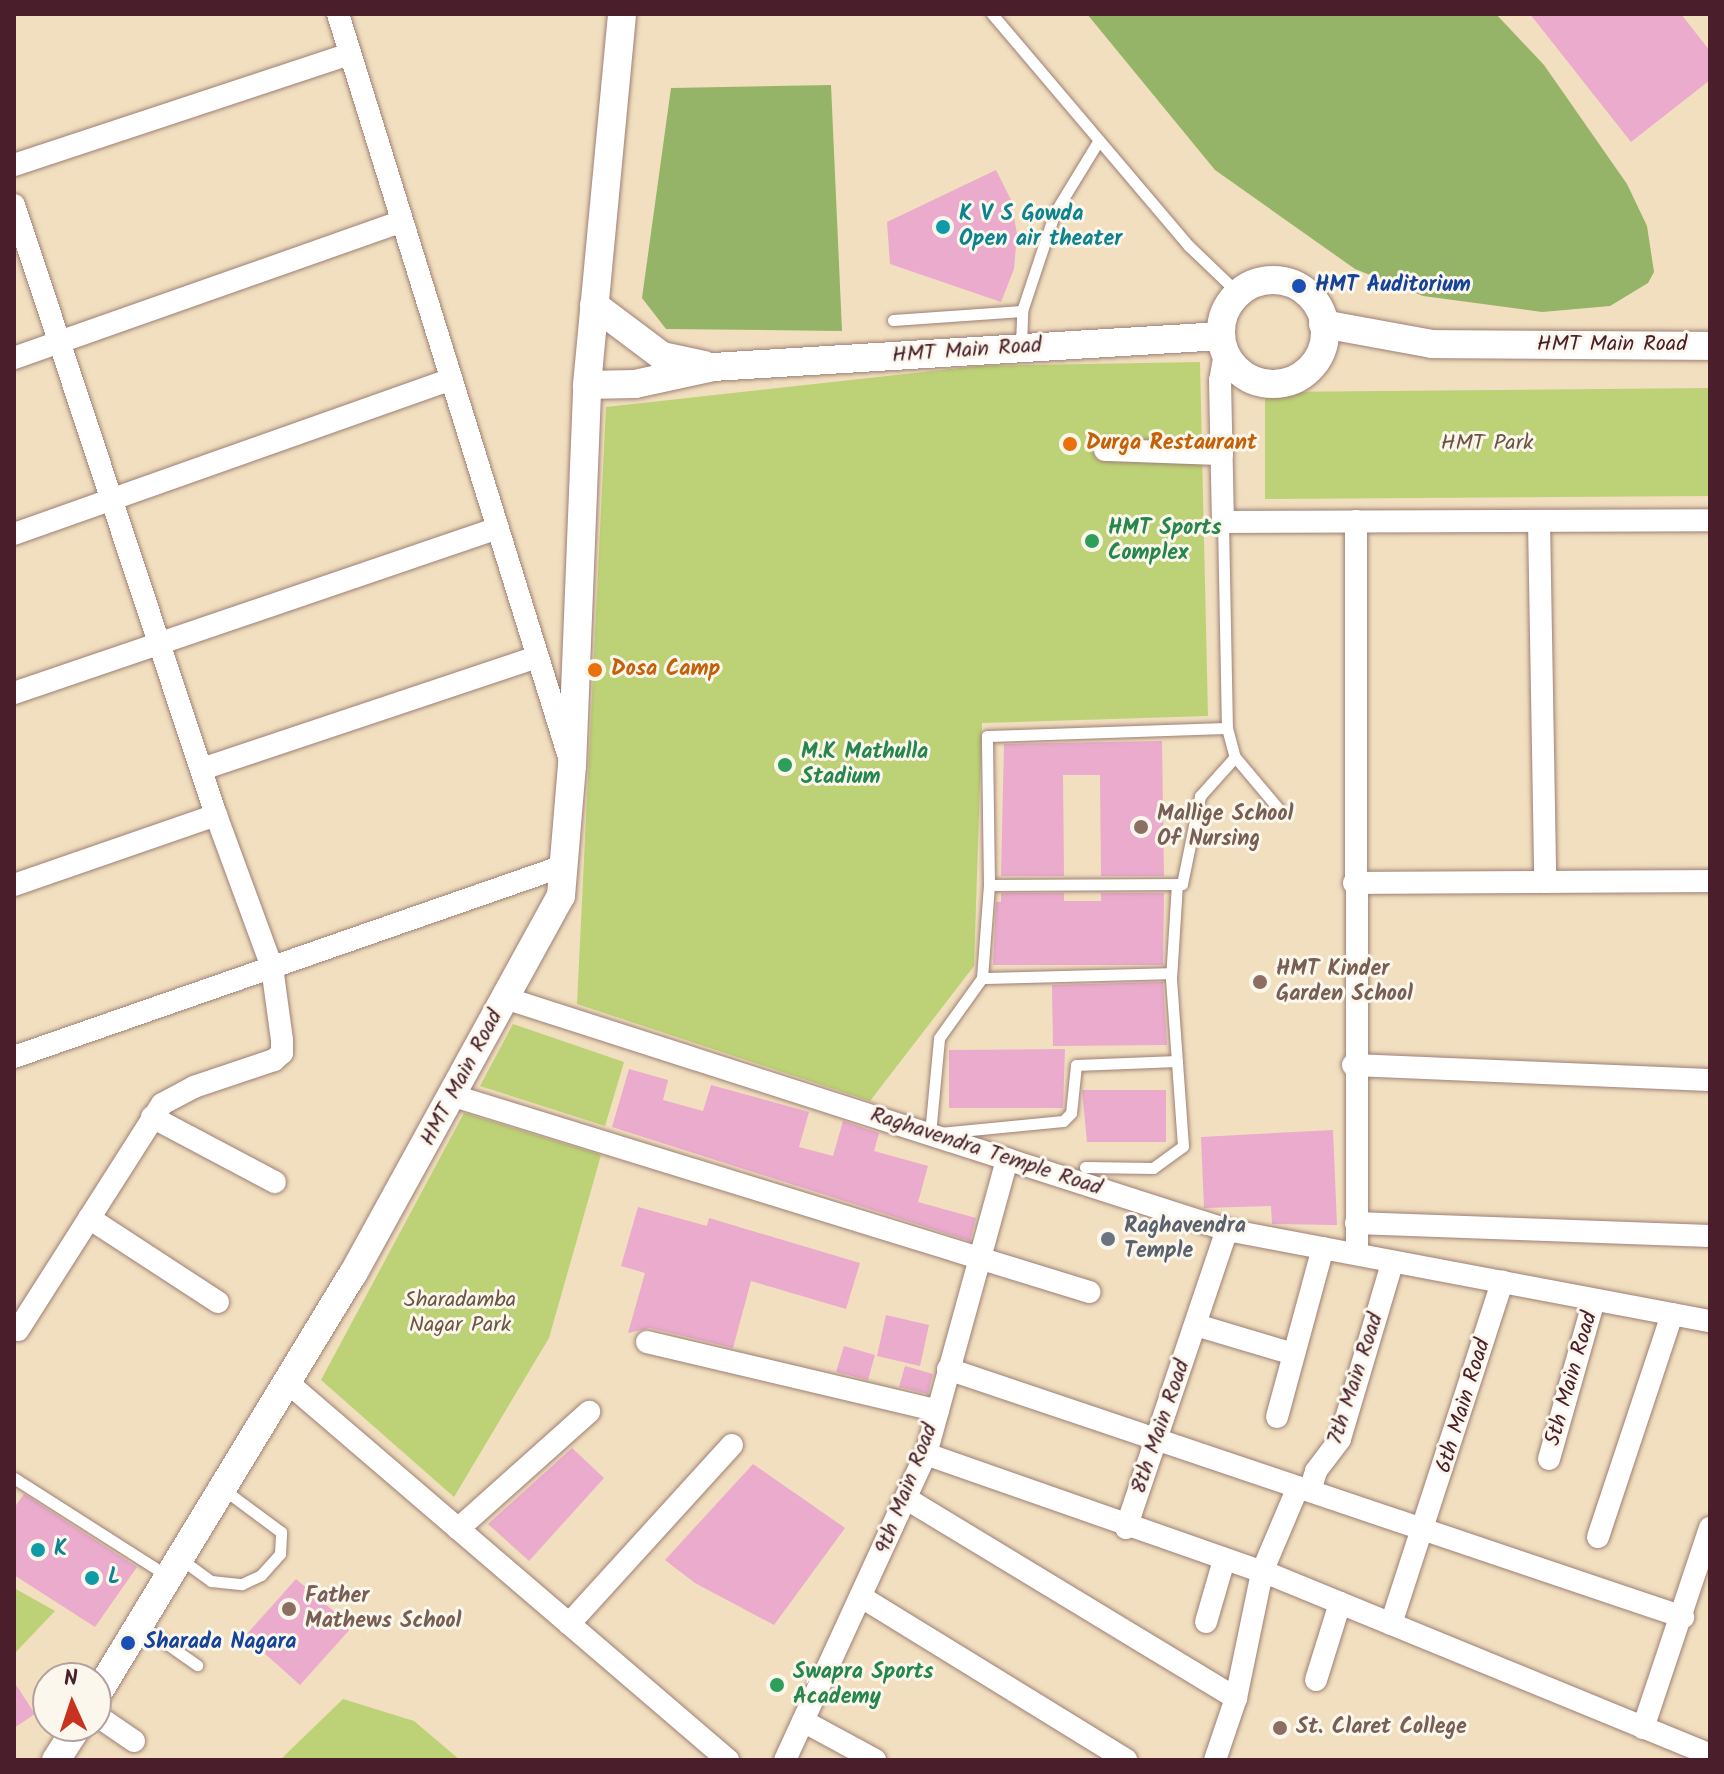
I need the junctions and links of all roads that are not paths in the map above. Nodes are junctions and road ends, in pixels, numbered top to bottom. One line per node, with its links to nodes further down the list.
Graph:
1 (338, 14): 4 (street)
2 (622, 14): 10 (street, HMT Main Road)
3 (992, 14): 5 (lane)
4 (350, 54): 6 (street); 8 (street)
5 (1099, 140): 9 (lane); 11 (lane)
6 (14, 165)
7 (14, 205): 14 (street)
8 (402, 221): 14 (street); 20 (street)
9 (1238, 293): 13 (street); 15 (street)
10 (594, 305): 19 (street, HMT Main Road); 21 (street, HMT Main Road)
11 (1022, 311): 12 (lane); 17 (lane)
12 (893, 320)
13 (1323, 324): 15 (street); 16 (street, HMT Main Road)
14 (60, 343): 18 (street); 24 (street)
15 (1223, 345): 17 (street, HMT Main Road); 23 (street)
16 (1710, 346)
17 (1020, 347): 19 (street, HMT Main Road)
18 (14, 358)
19 (713, 367): 21 (street, HMT Main Road)
20 (451, 379): 24 (street); 29 (street)
21 (587, 385): 36 (street, HMT Main Road)
22 (1105, 450): 23 (street)
23 (1222, 454): 28 (street)
24 (113, 499): 30 (street); 31 (street)
25 (1710, 520): 27 (street)
26 (1356, 521): 27 (street); 28 (street); 43 (street)
27 (1539, 521): 42 (street)
28 (1223, 522): 34 (lane)
29 (498, 528): 31 (street); 32 (street)
30 (14, 534)
31 (163, 646): 33 (street); 37 (street)
32 (537, 657): 36 (street); 37 (street)
33 (14, 693)
34 (1227, 728): 35 (lane); 46 (lane)
35 (1235, 757): 38 (lane); 44 (lane)
36 (572, 766): 40 (street, HMT Main Road)
37 (205, 768): 39 (street)
38 (1278, 808)
39 (216, 815): 45 (street); 47 (street)
40 (563, 866): 47 (street); 50 (street, HMT Main Road)
41 (1710, 881): 42 (street)
42 (1545, 882): 43 (street)
43 (1354, 883): 53 (street)
44 (1177, 884): 46 (lane); 48 (lane)
45 (14, 885)
46 (989, 885): 49 (lane)
47 (272, 967): 51 (street); 56 (street)
48 (1171, 973): 49 (lane); 52 (lane)
49 (982, 978): 57 (lane)
50 (505, 998): 55 (street, HMT Main Road); 57 (street, Raghavendra Temple Road)
51 (14, 1057)
52 (1177, 1061): 57 (lane); 59 (lane)
53 (1353, 1065): 54 (street); 62 (street)
54 (1710, 1080)
55 (454, 1096): 67 (street); 80 (street, HMT Main Road)
56 (152, 1117): 60 (street); 61 (street)
57 (930, 1134): 58 (street, Raghavendra Temple Road)
58 (1007, 1159): 63 (street, Raghavendra Temple Road); 67 (street, 9th Main Road)
59 (1085, 1167)
60 (275, 1182)
61 (89, 1218): 72 (street); 76 (street)
62 (1356, 1223): 64 (street); 66 (street)
63 (1227, 1230): 65 (street, Raghavendra Temple Road); 75 (street, 8th Main Road)
64 (1710, 1236)
65 (1323, 1248): 66 (street, Raghavendra Temple Road); 78 (street)
66 (1357, 1254): 68 (street, Raghavendra Temple Road)
67 (981, 1259): 70 (street); 79 (street, 9th Main Road)
68 (1392, 1263): 69 (street, Raghavendra Temple Road); 90 (street, 7th Main Road)
69 (1502, 1282): 71 (street, Raghavendra Temple Road); 95 (street, 6th Main Road)
70 (1089, 1292)
71 (1594, 1300): 73 (street, Raghavendra Temple Road); 87 (street, 5th Main Road)
72 (218, 1302)
73 (1672, 1314): 74 (street, Raghavendra Temple Road); 96 (street)
74 (1710, 1321)
75 (1196, 1325): 78 (street); 84 (street, 8th Main Road)
76 (18, 1330)
77 (647, 1342): 81 (street)
78 (1293, 1354): 83 (street)
79 (948, 1369): 81 (street, 9th Main Road); 84 (street)
80 (287, 1382): 89 (street, HMT Main Road); 94 (street)
81 (938, 1411): 86 (street, 9th Main Road)
82 (589, 1412): 94 (street)
83 (1277, 1417)
84 (1157, 1440): 90 (street); 92 (street, 8th Main Road)
85 (732, 1445): 104 (street)
86 (926, 1454): 91 (street, 9th Main Road); 92 (street)
87 (1549, 1459)
88 (14, 1478): 98 (lane)
89 (222, 1488): 98 (street, HMT Main Road); 98 (lane)
90 (1304, 1488): 95 (street); 99 (street, 7th Main Road)
91 (907, 1499): 100 (street, 9th Main Road); 110 (street)
92 (1126, 1528): 97 (street)
93 (1710, 1528): 102 (street)
94 (458, 1529): 104 (street)
95 (1425, 1531): 102 (street); 105 (street, 6th Main Road)
96 (1598, 1537)
97 (1224, 1560): 99 (street); 103 (street)
98 (174, 1567): 106 (street, HMT Main Road)
99 (1262, 1572): 101 (street); 110 (street, 7th Main Road)
100 (863, 1598): 111 (street, 9th Main Road); 121 (street)
101 (1340, 1603): 105 (street); 109 (street)
102 (1683, 1617): 113 (street)
103 (1206, 1622)
104 (569, 1624): 118 (street)
105 (1391, 1624): 113 (street)
106 (139, 1625): 107 (lane); 108 (street, HMT Main Road)
107 (197, 1665)
108 (112, 1670)
109 (1316, 1680)
110 (1236, 1698): 122 (street, 7th Main Road)
111 (803, 1721): 119 (street, 9th Main Road); 120 (street)
112 (112, 1726): 114 (street)
113 (1643, 1728): 116 (street)
114 (134, 1741)
115 (68, 1742): 117 (street)
116 (1710, 1755)
117 (56, 1760)
118 (728, 1760)
119 (785, 1760)
120 (875, 1760)
121 (1126, 1760)
122 (1215, 1760)

